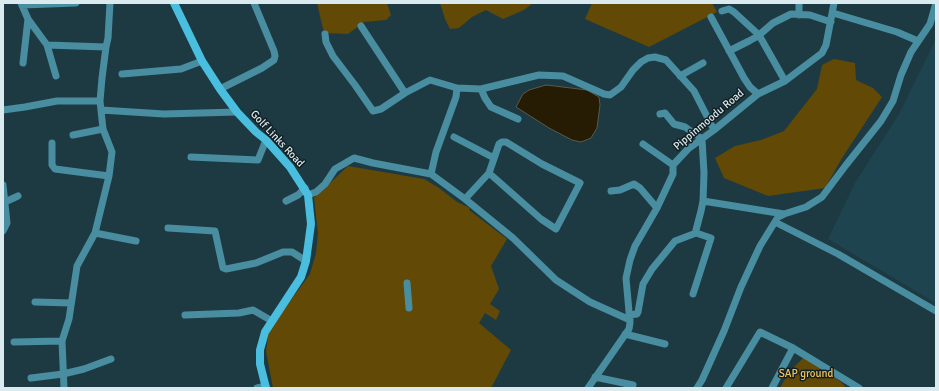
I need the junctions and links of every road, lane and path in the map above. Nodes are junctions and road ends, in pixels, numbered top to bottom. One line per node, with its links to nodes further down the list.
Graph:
1 (76, 3): 8 (street)
2 (110, 3): 20 (street)
3 (174, 3): 22 (street, Golf Links Road)
4 (254, 3): 30 (street)
5 (799, 3): 11 (street)
6 (834, 3): 10 (street, Pippinmoodu Road)
7 (936, 3): 18 (street)
8 (22, 4): 13 (street)
9 (722, 11): 17 (street)
10 (833, 13): 14 (street, Pippinmoodu Road); 18 (street)
11 (800, 15): 14 (street); 17 (street)
12 (711, 17): 21 (street)
13 (28, 19): 19 (street); 23 (street)
14 (831, 22): 28 (street, Pippinmoodu Road)
15 (361, 26): 32 (street)
16 (324, 34): 32 (street)
17 (759, 35): 21 (street); 28 (street)
18 (918, 41): 63 (street)
19 (47, 45): 20 (street); 26 (street)
20 (106, 47): 34 (street)
21 (729, 51): 33 (street)
22 (202, 61): 25 (street); 30 (street, Golf Links Road)
23 (23, 63)
24 (703, 63): 27 (street)
25 (122, 74)
26 (56, 76)
27 (680, 76): 31 (street); 41 (street)
28 (785, 80): 33 (street, Pippinmoodu Road)
29 (457, 88): 31 (street); 32 (street); 52 (street)
30 (220, 89): 37 (street, Golf Links Road)
31 (481, 89): 39 (street)
32 (405, 92)
33 (758, 94): 41 (street, Pippinmoodu Road)
34 (100, 101): 35 (street); 36 (street)
35 (3, 110)
36 (101, 110): 37 (street); 40 (street)
37 (237, 112): 45 (street, Golf Links Road)
38 (660, 114): 44 (street)
39 (518, 119)
40 (104, 129): 42 (street); 53 (street)
41 (714, 130): 44 (street, Pippinmoodu Road)
42 (73, 135)
43 (454, 137): 49 (street)
44 (702, 139): 50 (street, Pippinmoodu Road); 59 (street)
45 (266, 140): 48 (street); 55 (street, Golf Links Road)
46 (52, 143): 53 (street)
47 (644, 144): 50 (street)
48 (191, 157)
49 (494, 158): 51 (street); 51 (street)
50 (673, 165): 62 (street, Pippinmoodu Road)
51 (489, 173): 58 (street)
52 (431, 174): 55 (street); 58 (street)
53 (109, 176): 67 (street)
54 (3, 185): 61 (street)
55 (307, 191): 60 (street); 70 (street, Golf Links Road)
56 (611, 191): 62 (street)
57 (18, 196): 61 (street)
58 (465, 199): 78 (street)
59 (703, 200): 63 (street); 68 (street)
60 (286, 201)
61 (5, 202): 66 (street)
62 (657, 208): 78 (street, Pippinmoodu Road)
63 (784, 214): 64 (street)
64 (775, 222): 76 (street); 94 (street)
65 (168, 228): 70 (street)
66 (3, 231)
67 (95, 233): 69 (street); 74 (street)
68 (696, 233): 72 (street); 78 (street)
69 (136, 241)
70 (306, 261): 79 (street, Golf Links Road)
71 (407, 283): 75 (street)
72 (692, 294)
73 (36, 302): 74 (street)
74 (71, 303): 81 (street)
75 (409, 308)
76 (936, 311)
77 (185, 315): 79 (street)
78 (630, 318): 80 (street, Pippinmoodu Road)
79 (272, 320): 90 (street, Golf Links Road)
80 (626, 334): 83 (street); 87 (street, Pippinmoodu Road)
81 (62, 341): 82 (street); 86 (street)
82 (14, 342)
83 (665, 344)
84 (793, 348): 95 (street); 96 (street); 97 (street)
85 (111, 359): 86 (street)
86 (63, 374): 88 (street); 91 (street)
87 (595, 377): 89 (street); 93 (street, Pippinmoodu Road)
88 (31, 378)
89 (634, 385)
90 (266, 387): 92 (street)
91 (64, 388)
92 (257, 388)
93 (588, 388)
94 (697, 388)
95 (726, 388)
96 (772, 388)
97 (859, 388)

